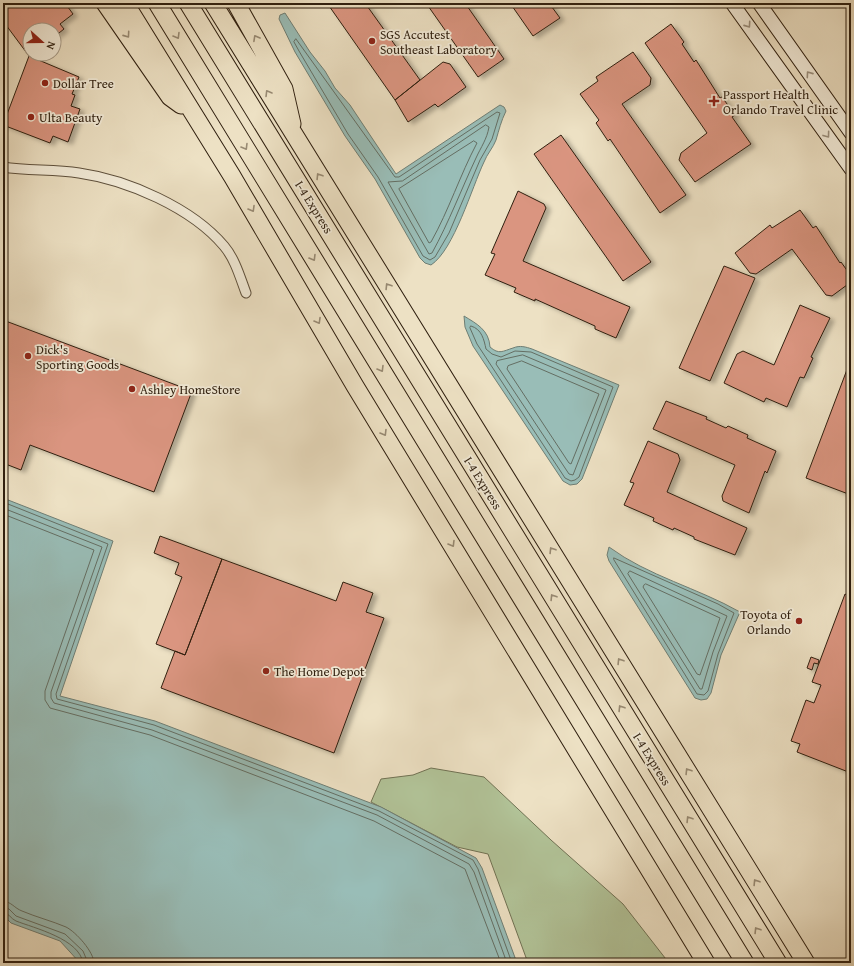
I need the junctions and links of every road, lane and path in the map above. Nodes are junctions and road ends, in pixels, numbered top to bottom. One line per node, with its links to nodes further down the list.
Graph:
1 (105, 3): 11 (highway, one-way to 11)
2 (125, 3): 11 (highway)
3 (157, 3): 18 (highway, I-4 Express, one-way to 18)
4 (188, 3): 19 (highway, I-4 Express, one-way to 4)
5 (213, 3): 13 (highway, one-way to 5)
6 (236, 3): 13 (highway, one-way to 6)
7 (732, 3): 10 (street, one-way to 10)
8 (759, 3): 9 (street)
9 (782, 34): 10 (street); 12 (street, one-way to 9)
10 (763, 46): 15 (street, one-way to 15)
11 (196, 116): 17 (highway, one-way to 17)
12 (851, 133)
13 (295, 138): 20 (highway, one-way to 13)
14 (3, 167): 16 (street)
15 (851, 169)
16 (246, 293)
17 (706, 963)
18 (745, 963)
19 (778, 963)
20 (806, 963)

